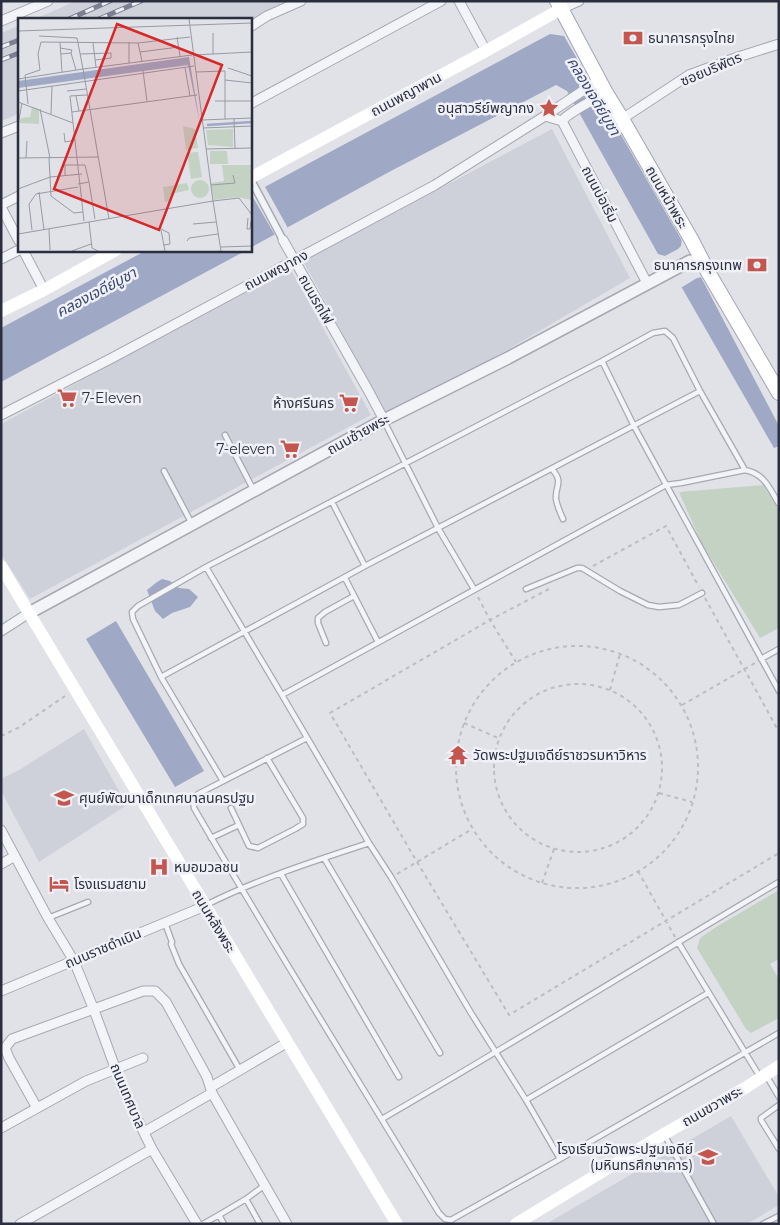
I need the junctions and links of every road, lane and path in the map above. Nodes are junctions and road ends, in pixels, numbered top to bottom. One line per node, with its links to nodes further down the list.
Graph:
1 (48, 1): 7 (street)
2 (301, 1): 8 (street)
3 (441, 1): 13 (street)
4 (459, 1): 10 (street)
5 (579, 1): 6 (street)
6 (559, 5): 10 (main road, ถนนพญาพาน); 11 (main road, ถนนหน้าพระ)
7 (1, 21)
8 (251, 26)
9 (779, 44): 15 (street, ซอยบริพัตร)
10 (486, 51): 19 (main road, ถนนพญาพาน)
11 (599, 80): 12 (main road, ถนนหน้าพระ); 14 (street, ถนนพญากง)
12 (603, 96): 15 (main road, ถนนหน้าพระ); 16 (street)
13 (251, 103)
14 (545, 116): 16 (street); 29 (street, ถนนพญากง)
15 (622, 118): 23 (main road, ถนนหน้าพระ)
16 (562, 120): 32 (street, ถนนบ่อเริ่ม)
17 (18, 126): 18 (street)
18 (1, 133)
19 (252, 181): 24 (street, ถนนรถไฟ)
20 (18, 197): 21 (street)
21 (1, 206): 22 (street)
22 (18, 239)
23 (691, 239): 30 (street); 31 (main road, ถนนหน้าพระ)
24 (283, 240): 29 (street, ถนนรถไฟ)
25 (18, 250): 28 (street)
26 (24, 251): 33 (street)
27 (114, 251): 33 (main road)
28 (1, 259)
29 (294, 260): 38 (street, ถนนพญากง); 39 (street, ถนนรถไฟ)
30 (690, 261): 31 (street); 32 (street, ถนนซ้ายพระ)
31 (708, 272): 37 (main road, ถนนหน้าพระ)
32 (651, 281): 39 (street, ถนนซ้ายพระ)
33 (44, 290): 34 (main road)
34 (1, 311)
35 (602, 361): 36 (lane); 40 (lane); 42 (lane)
36 (700, 391): 40 (lane); 45 (lane)
37 (779, 392)
38 (1, 415)
39 (384, 420): 42 (lane); 47 (street, ถนนซ้ายพระ)
40 (634, 426): 43 (lane); 46 (lane)
41 (224, 435): 47 (lane)
42 (406, 464): 48 (lane); 52 (lane)
43 (552, 469): 50 (lane); 52 (lane)
44 (164, 470): 51 (lane)
45 (745, 470): 46 (lane); 49 (lane)
46 (666, 485): 59 (lane); 71 (lane)
47 (255, 491): 51 (street, ถนนซ้ายพระ)
48 (332, 502): 54 (lane); 55 (lane)
49 (779, 504)
50 (563, 519)
51 (192, 524): 63 (street, ถนนซ้ายพระ)
52 (438, 528): 54 (lane); 59 (lane)
53 (1, 566): 63 (main road, ถนนหลังพระ)
54 (365, 566): 57 (lane)
55 (206, 567): 66 (lane); 74 (lane)
56 (585, 570): 60 (lane); 61 (lane); 61 (path)
57 (345, 578): 62 (lane); 66 (lane)
58 (550, 588): 64 (path)
59 (474, 589): 64 (path); 67 (lane)
60 (526, 589)
61 (702, 592): 73 (path)
62 (354, 596): 67 (lane); 68 (lane)
63 (29, 613): 65 (street); 75 (main road, ถนนหลังพระ)
64 (490, 620): 72 (path); 99 (path)
65 (1, 631)
66 (245, 632): 74 (lane); 78 (lane)
67 (378, 642): 78 (lane)
68 (326, 643)
69 (779, 649): 71 (lane)
70 (620, 654): 72 (path); 76 (path); 79 (path)
71 (761, 660): 73 (path); 77 (lane)
72 (516, 662): 80 (path)
73 (744, 670): 79 (path); 81 (path)
74 (161, 678): 86 (lane)
75 (75, 690): 82 (path); 108 (main road, ถนนหลังพระ)
76 (610, 690): 84 (path); 87 (path)
77 (779, 691)
78 (282, 694): 83 (lane)
79 (682, 705): 88 (path)
80 (463, 723): 84 (path); 91 (path)
81 (779, 732)
82 (1, 736)
83 (308, 738): 85 (lane); 94 (lane)
84 (498, 738): 95 (path)
85 (268, 758): 86 (lane); 90 (lane)
86 (223, 781): 93 (lane)
87 (658, 793): 88 (path); 95 (path)
88 (693, 802): 101 (path)
89 (231, 808): 90 (lane)
90 (239, 825): 93 (lane)
91 (472, 829): 99 (path); 105 (path)
92 (1, 830): 97 (street, ถนนเทศบาล)
93 (212, 838): 106 (lane)
94 (369, 843): 98 (lane); 103 (lane)
95 (554, 849): 105 (path)
96 (779, 853): 110 (path)
97 (15, 856): 100 (street); 109 (street, ถนนเทศบาล)
98 (324, 858): 102 (lane); 121 (lane)
99 (417, 862): 103 (path); 110 (path)
100 (1, 864)
101 (638, 871): 105 (path); 110 (path)
102 (281, 874): 106 (lane); 127 (lane)
103 (390, 877): 119 (lane)
104 (779, 882): 112 (lane)
105 (542, 883)
106 (242, 889): 108 (lane); 133 (lane)
107 (88, 902): 109 (lane)
108 (205, 906): 111 (street, ถนนราชดำเนิน); 118 (main road, ถนนหลังพระ)
109 (48, 918): 113 (street, ถนนเทศบาล)
110 (665, 921): 112 (path)
111 (164, 922): 113 (street, ถนนราชดำเนิน); 125 (lane)
112 (678, 942): 115 (lane); 119 (lane)
113 (74, 961): 114 (street, ถนนราชดำเนิน); 116 (street, ถนนเทศบาล)
114 (1, 991)
115 (708, 993): 120 (lane); 130 (lane)
116 (94, 1010): 124 (street, ถนนเทศบาล); 128 (street); 132 (street)
117 (779, 1033): 120 (lane)
118 (288, 1042): 125 (street); 150 (main road, ถนนหลังพระ)
119 (496, 1053): 130 (lane); 133 (lane)
120 (744, 1053): 126 (lane); 139 (lane)
121 (440, 1054)
122 (143, 1058): 124 (street)
123 (779, 1066): 126 (main road, ถนนขวาพระ)
124 (116, 1069): 132 (street); 135 (street, ถนนเทศบาล)
125 (240, 1070): 128 (street)
126 (762, 1076): 129 (lane); 136 (main road, ถนนขวาพระ)
127 (399, 1077)
128 (211, 1090): 135 (street); 140 (street)
129 (779, 1096)
130 (526, 1100): 139 (lane)
131 (779, 1105): 137 (lane)
132 (37, 1108): 134 (street)
133 (382, 1120): 139 (lane)
134 (1, 1128)
135 (144, 1132): 138 (street, ถนนเทศบาล)
136 (664, 1134): 151 (main road, ถนนขวาพระ); 152 (lane)
137 (779, 1149)
138 (152, 1150): 144 (street); 145 (street, ถนนเทศบาล)
139 (560, 1159)
140 (265, 1185): 141 (lane); 149 (street)
141 (246, 1199): 142 (lane); 148 (lane)
142 (219, 1215): 146 (lane); 147 (lane)
143 (779, 1216): 153 (lane)
144 (20, 1224)
145 (197, 1224)
146 (203, 1224)
147 (224, 1224)
148 (260, 1224)
149 (287, 1224)
150 (397, 1224)
151 (516, 1224)
152 (714, 1224)
153 (763, 1224)

